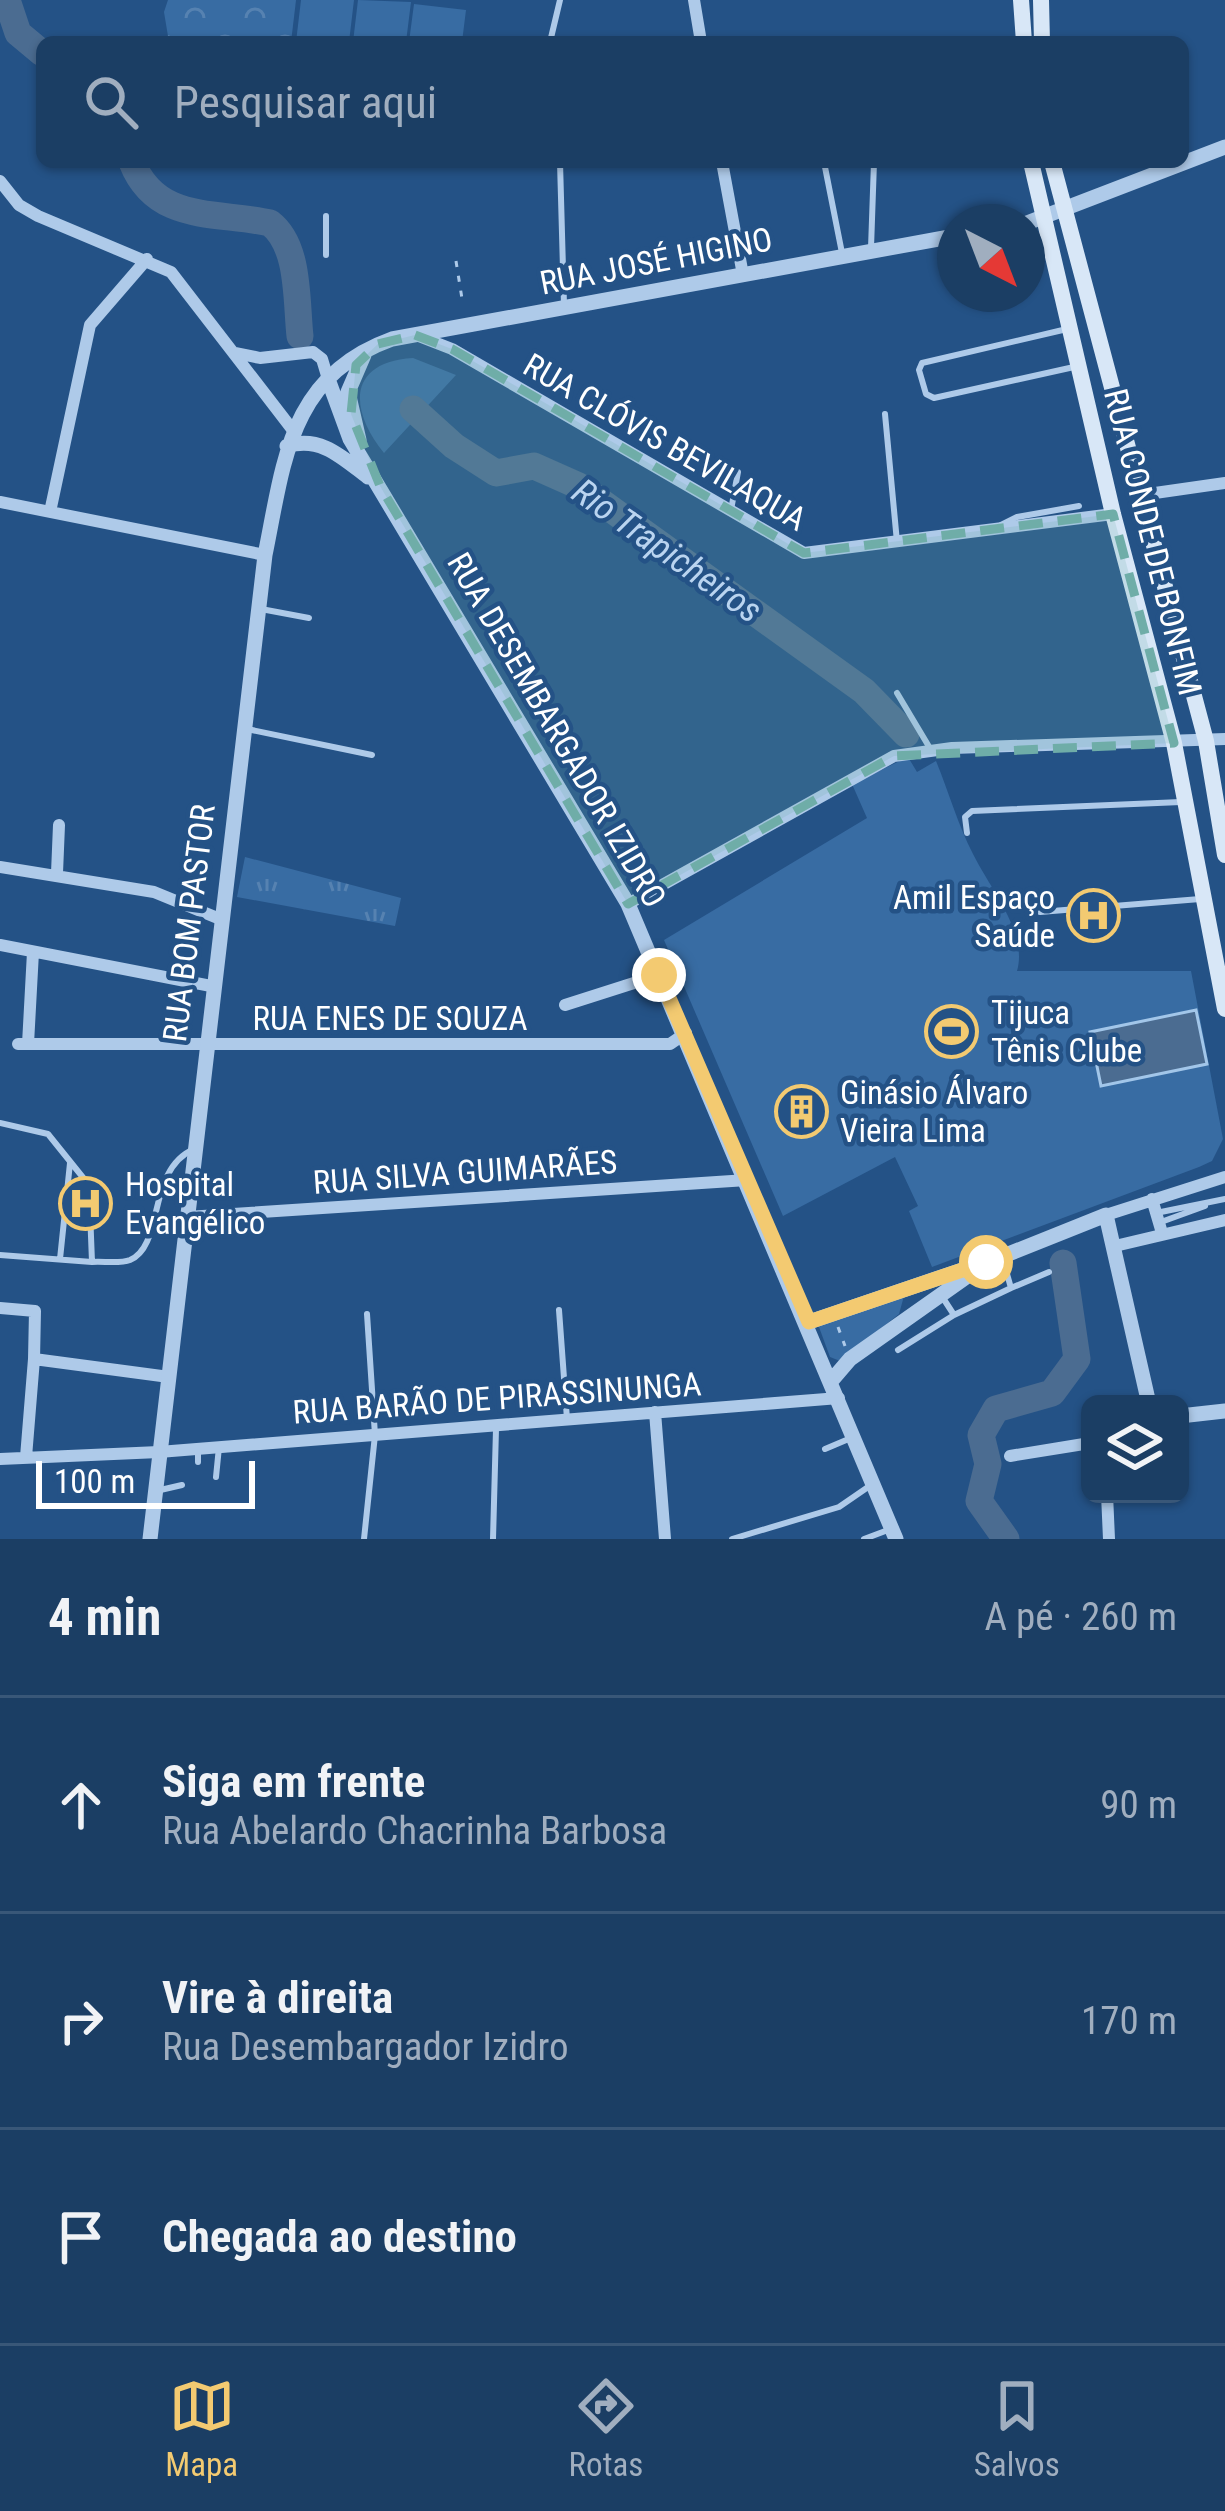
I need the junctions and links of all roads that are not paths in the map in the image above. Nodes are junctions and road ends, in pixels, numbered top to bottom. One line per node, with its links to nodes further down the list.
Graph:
1 (560, 0): 5 (lane)
2 (694, 0): 6 (street)
3 (1022, 0): 7 (main road)
4 (1041, 0): 8 (main road)
5 (551, 36)
6 (700, 36)
7 (1024, 36)
8 (1042, 36)
9 (1225, 147): 10 (street)
10 (1189, 162)
11 (560, 168): 30 (lane)
12 (723, 168): 29 (street)
13 (825, 168): 27 (lane)
14 (874, 168): 25 (lane)
15 (1032, 168): 19 (main road, RUA CONDE DE BONFIM)
16 (1054, 168): 20 (main road, RUA CONDE DE BONFIM)
17 (1174, 168): 20 (street)
18 (0, 181): 28 (street)
19 (1035, 204)
20 (1067, 212): 22 (street); 42 (main road, RUA CONDE DE BONFIM)
21 (326, 216): 26 (lane)
22 (1045, 218)
23 (937, 239): 25 (street, RUA JOSÉ HIGINO)
24 (1045, 250): 31 (main road, RUA CONDE DE BONFIM)
25 (871, 251): 27 (street, RUA JOSÉ HIGINO)
26 (326, 255)
27 (843, 256): 29 (street, RUA JOSÉ HIGINO)
28 (147, 259): 34 (street); 45 (street)
29 (743, 275): 30 (street, RUA JOSÉ HIGINO)
30 (564, 309): 32 (street, RUA JOSÉ HIGINO)
31 (1069, 329): 35 (main road, RUA CONDE DE BONFIM); 35 (lane)
32 (415, 334): 33 (street, RUA JOSÉ HIGINO); 46 (street, RUA CLÓVIS BEVILAQUA)
33 (369, 349): 36 (street, RUA BOM PASTOR); 41 (street, RUA DESEMBARGADOR IZIDRO)
34 (235, 353): 36 (street); 38 (street)
35 (1078, 366): 47 (main road, RUA CONDE DE BONFIM)
36 (328, 379): 38 (street, RUA BOM PASTOR); 41 (street, RUA DESEMBARGADOR IZIDRO)
37 (885, 414): 49 (lane)
38 (290, 438): 41 (street); 50 (street, RUA BOM PASTOR)
39 (738, 472): 46 (lane)
40 (1225, 483): 42 (street)
41 (380, 486): 66 (street, RUA DESEMBARGADOR IZIDRO)
42 (1141, 495): 55 (main road, RUA CONDE DE BONFIM)
43 (0, 502): 45 (street)
44 (1079, 506): 48 (lane)
45 (50, 512): 50 (street)
46 (730, 513): 49 (street, RUA CLÓVIS BEVILAQUA)
47 (1113, 514): 48 (street, RUA CLÓVIS BEVILAQUA); 56 (main road, RUA CONDE DE BONFIM)
48 (998, 526): 49 (street, RUA CLÓVIS BEVILAQUA)
49 (897, 542)
50 (265, 555): 51 (street, RUA BOM PASTOR)
51 (258, 608): 52 (lane); 54 (street, RUA BOM PASTOR)
52 (309, 618)
53 (897, 694): 57 (lane)
54 (244, 729): 58 (lane); 68 (street, RUA BOM PASTOR)
55 (1215, 740): 56 (street); 62 (main road, RUA CONDE DE BONFIM)
56 (1174, 743): 57 (street); 59 (main road, RUA CONDE DE BONFIM)
57 (931, 750): 66 (street)
58 (372, 755)
59 (1185, 802): 61 (lane); 65 (main road, RUA CONDE DE BONFIM)
60 (59, 825): 64 (street)
61 (967, 833)
62 (1225, 855)
63 (0, 867): 64 (street)
64 (57, 873): 68 (street)
65 (1204, 899): 67 (lane); 74 (main road, RUA CONDE DE BONFIM)
66 (628, 904): 71 (street, RUA DESEMBARGADOR IZIDRO)
67 (1040, 912)
68 (220, 919): 72 (street, RUA BOM PASTOR)
69 (0, 946): 70 (street)
70 (33, 952): 72 (street); 76 (street, RUA ENES DE SOUZA)
71 (659, 975): 73 (street); 75 (street, RUA DESEMBARGADOR IZIDRO)
72 (211, 986): 76 (street, RUA BOM PASTOR)
73 (565, 1005)
74 (1225, 1009)
75 (686, 1032): 76 (street, RUA ENES DE SOUZA); 81 (street, RUA DESEMBARGADOR IZIDRO)
76 (204, 1046): 78 (street, RUA BOM PASTOR)
77 (0, 1124): 79 (lane)
78 (194, 1149): 83 (street, RUA BOM PASTOR); 90 (lane)
79 (70, 1163): 88 (lane); 90 (lane)
80 (1225, 1177): 84 (street)
81 (747, 1180): 83 (street, RUA SILVA GUIMARÃES); 98 (street, RUA DESEMBARGADOR IZIDRO)
82 (1106, 1215): 84 (street); 86 (street); 89 (street)
83 (187, 1217): 101 (street, RUA BOM PASTOR)
84 (1157, 1217): 84 (lane); 85 (street); 86 (street)
85 (1225, 1220)
86 (1115, 1246): 103 (street)
87 (0, 1255): 88 (lane)
88 (60, 1259): 90 (lane)
89 (994, 1259): 92 (lane); 93 (street); 98 (street)
90 (92, 1262)
91 (1049, 1272): 92 (lane)
92 (1011, 1288): 97 (lane)
93 (940, 1292): 97 (lane); 102 (street)
94 (0, 1308): 100 (street)
95 (559, 1310): 108 (lane)
96 (368, 1314): 110 (lane)
97 (954, 1315): 99 (lane)
98 (809, 1322): 102 (street, RUA DESEMBARGADOR IZIDRO)
99 (898, 1350)
100 (34, 1359): 101 (street); 117 (street)
101 (169, 1377): 115 (street, RUA BOM PASTOR)
102 (832, 1380): 104 (street, RUA DESEMBARGADOR IZIDRO)
103 (1147, 1395)
104 (839, 1398): 105 (street, RUA BARÃO DE PIRASSINUNGA); 111 (street, RUA DESEMBARGADOR IZIDRO)
105 (655, 1412): 108 (street, RUA BARÃO DE PIRASSINUNGA); 128 (street)
106 (1225, 1412): 107 (street)
107 (1189, 1415)
108 (567, 1419): 109 (street, RUA BARÃO DE PIRASSINUNGA)
109 (496, 1425): 110 (street, RUA BARÃO DE PIRASSINUNGA); 127 (lane)
110 (375, 1435): 113 (street, RUA BARÃO DE PIRASSINUNGA); 126 (lane)
111 (855, 1437): 114 (lane); 120 (street, RUA DESEMBARGADOR IZIDRO)
112 (1081, 1444): 116 (street)
113 (219, 1447): 115 (street, RUA BARÃO DE PIRASSINUNGA); 119 (lane)
114 (825, 1449)
115 (159, 1452): 117 (street, RUA BARÃO DE PIRASSINUNGA); 122 (street, RUA BOM PASTOR)
116 (1010, 1456)
117 (26, 1457): 118 (street, RUA BARÃO DE PIRASSINUNGA)
118 (0, 1459)
119 (217, 1478)
120 (874, 1484): 124 (street, RUA DESEMBARGADOR IZIDRO); 129 (lane)
121 (182, 1485): 122 (lane)
122 (155, 1491): 125 (street, RUA BOM PASTOR)
123 (1108, 1503): 131 (street)
124 (894, 1534): 130 (lane)
125 (150, 1539)
126 (364, 1539)
127 (493, 1539)
128 (664, 1539)
129 (732, 1539)
130 (864, 1539)
131 (1109, 1539)

